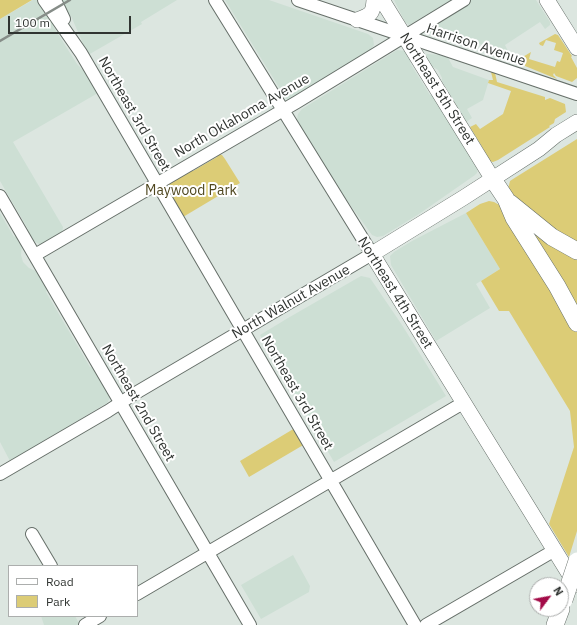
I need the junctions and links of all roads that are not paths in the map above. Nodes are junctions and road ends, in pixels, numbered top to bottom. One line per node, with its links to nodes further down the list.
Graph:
1 (44, 0): 12 (street, Northeast 3rd Street)
2 (55, 0): 12 (street, Northeast 3rd Street)
3 (215, 0): 14 (street, Northeast 4th Street)
4 (298, 0): 9 (street, Harrison Avenue)
5 (374, 0): 9 (main road)
6 (382, 0): 10 (main road, Northeast 5th Street)
7 (464, 0): 10 (street, North Oklahoma Avenue)
8 (547, 0): 11 (main road)
9 (357, 20): 10 (street, Harrison Avenue)
10 (404, 36): 13 (street, Harrison Avenue); 14 (street, North Oklahoma Avenue); 16 (main road, Northeast 5th Street)
11 (577, 48)
12 (81, 53): 17 (street, Northeast 3rd Street)
13 (577, 94)
14 (282, 110): 17 (street, North Oklahoma Avenue); 21 (street, Northeast 4th Street)
15 (576, 124): 16 (main road, North Walnut Avenue)
16 (492, 178): 19 (highway); 21 (main road, North Walnut Avenue)
17 (157, 183): 22 (street, North Oklahoma Avenue); 24 (street, Northeast 3rd Street)
18 (0, 196): 22 (street, Northeast 2nd Street)
19 (506, 199): 20 (highway); 23 (highway)
20 (577, 251)
21 (372, 254): 24 (street, North Walnut Avenue); 26 (main road, Northeast 4th Street)
22 (34, 255): 25 (street, Northeast 2nd Street)
23 (577, 323)
24 (243, 330): 25 (street, North Walnut Avenue); 28 (street, Northeast 3rd Street)
25 (120, 403): 27 (street, North Walnut Avenue); 31 (street, Northeast 2nd Street)
26 (463, 403): 28 (street); 30 (main road, Northeast 4th Street)
27 (0, 474)
28 (331, 480): 31 (street); 40 (street, Northeast 3rd Street)
29 (32, 534): 33 (street)
30 (555, 550): 35 (main road, Northeast 4th Street); 41 (street)
31 (208, 552): 36 (street); 39 (street, Northeast 2nd Street)
32 (577, 561): 34 (highway, bridge)
33 (50, 565)
34 (569, 585)
35 (577, 586)
36 (138, 593)
37 (98, 617): 38 (street)
38 (86, 625)
39 (250, 625)
40 (415, 625)
41 (426, 625)

